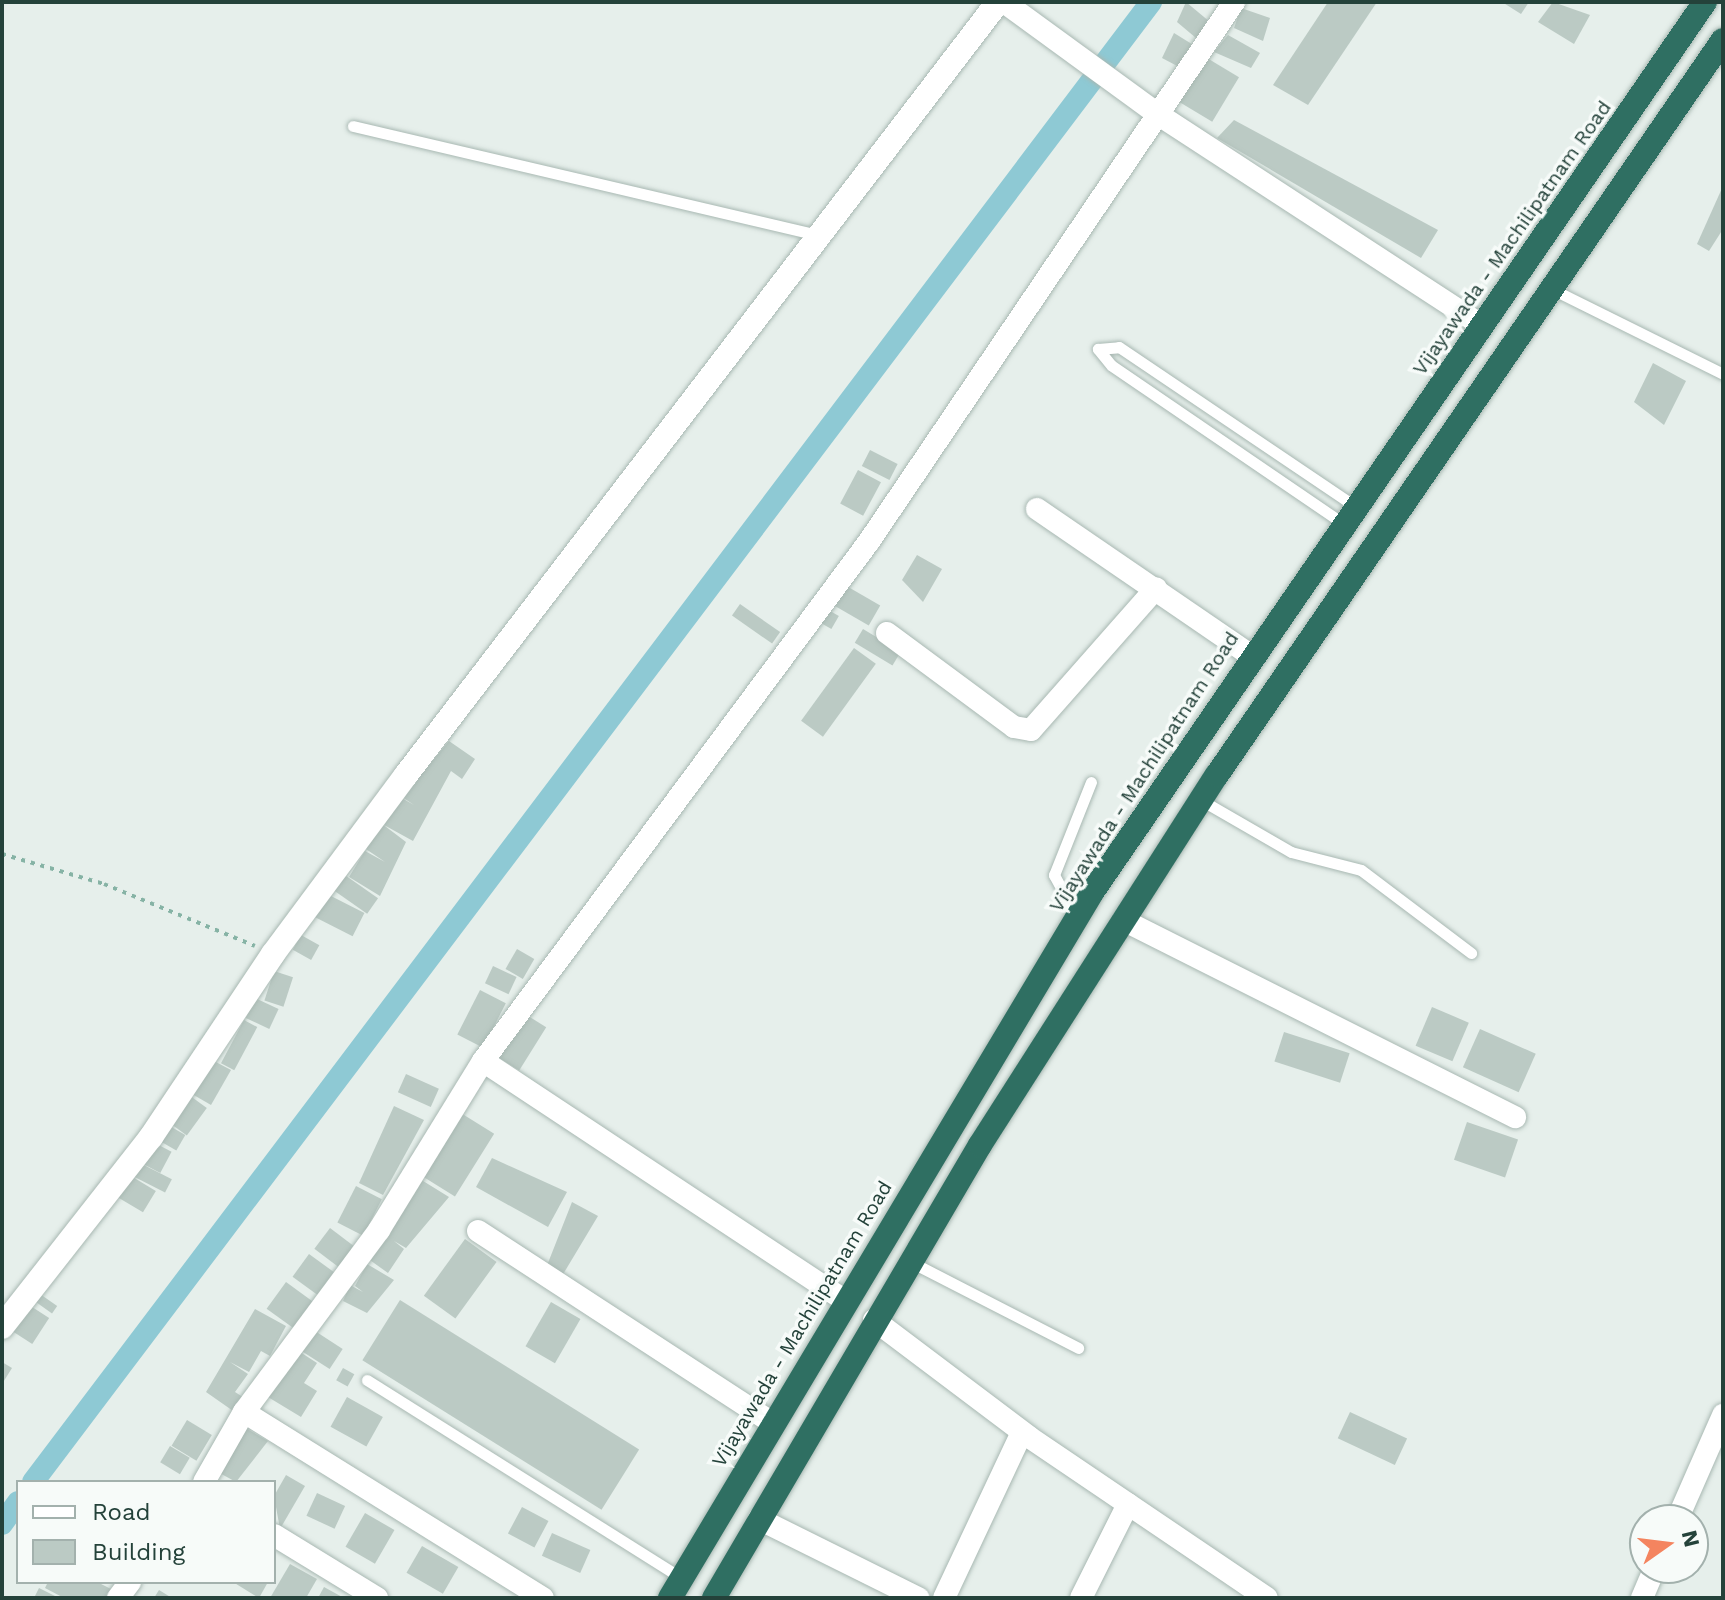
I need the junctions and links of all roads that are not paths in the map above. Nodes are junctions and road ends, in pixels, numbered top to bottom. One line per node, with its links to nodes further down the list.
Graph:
1 (1234, 2): 5 (street)
2 (1705, 2): 9 (highway, Vijayawada - Machilipatnam Road)
3 (1008, 6): 5 (street); 7 (street)
4 (1723, 40): 8 (highway)
5 (1153, 108): 9 (street); 21 (street)
6 (353, 126): 7 (lane)
7 (820, 235): 27 (street)
8 (1551, 288): 10 (lane); 17 (highway)
9 (1481, 325): 12 (highway, Vijayawada - Machilipatnam Road)
10 (1723, 374)
11 (1037, 509): 13 (street)
12 (1347, 514): 12 (lane); 15 (highway, Vijayawada - Machilipatnam Road)
13 (1156, 588): 14 (street); 15 (street)
14 (887, 633)
15 (1249, 654): 18 (highway, Vijayawada - Machilipatnam Road)
16 (1091, 782): 18 (lane)
17 (1201, 800): 19 (highway); 20 (lane)
18 (1077, 917): 25 (highway, Vijayawada - Machilipatnam Road)
19 (1123, 920): 22 (street); 24 (highway)
20 (1471, 953)
21 (483, 1061): 25 (street); 30 (street)
22 (1515, 1117)
23 (478, 1231): 32 (street)
24 (910, 1261): 26 (highway); 28 (lane)
25 (842, 1299): 32 (highway, Vijayawada - Machilipatnam Road)
26 (874, 1320): 33 (street); 37 (highway)
27 (2, 1327)
28 (1078, 1348)
29 (367, 1380): 39 (lane)
30 (244, 1412): 34 (street); 41 (street)
31 (1723, 1415): 36 (street)
32 (771, 1422): 39 (highway, Vijayawada - Machilipatnam Road)
33 (1022, 1432): 35 (street); 44 (street)
34 (205, 1480)
35 (1128, 1504): 45 (street); 46 (street)
36 (1684, 1504)
37 (759, 1519): 42 (highway); 43 (street)
38 (276, 1536): 40 (street)
39 (676, 1588)
40 (377, 1598)
41 (543, 1598)
42 (714, 1598)
43 (918, 1598)
44 (944, 1598)
45 (1081, 1598)
46 (1267, 1598)

